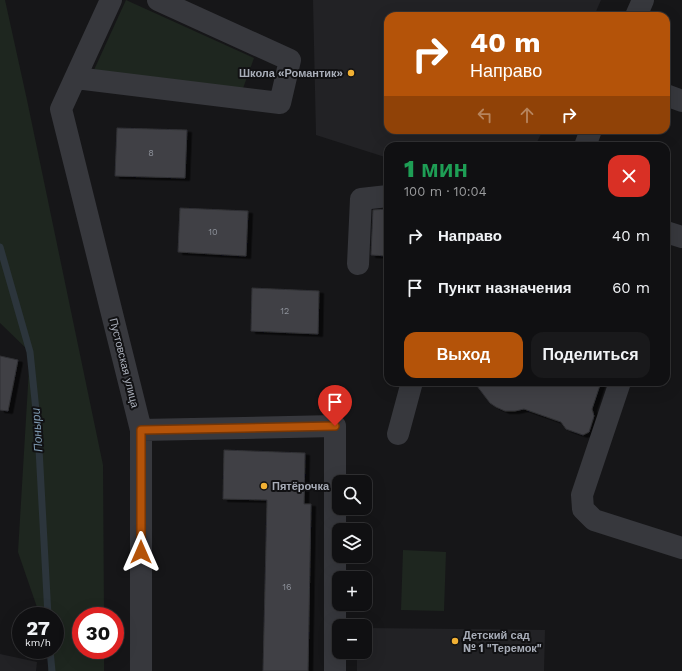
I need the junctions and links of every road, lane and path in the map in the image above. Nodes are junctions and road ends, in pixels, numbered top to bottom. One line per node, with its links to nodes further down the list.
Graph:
1 (111, 0): 5 (street)
2 (158, 0): 5 (street)
3 (643, 0): 4 (street)
4 (638, 12)
5 (76, 78): 14 (street, Пустовская улица)
6 (670, 96): 7 (street)
7 (682, 101)
8 (384, 196): 11 (street)
9 (670, 233): 10 (street)
10 (682, 237)
11 (358, 264)
12 (411, 386): 15 (street)
13 (619, 386): 16 (street)
14 (141, 430): 17 (street, Пустовская улица); 18 (street)
15 (398, 434)
16 (682, 548)
17 (141, 671)
18 (335, 671)

